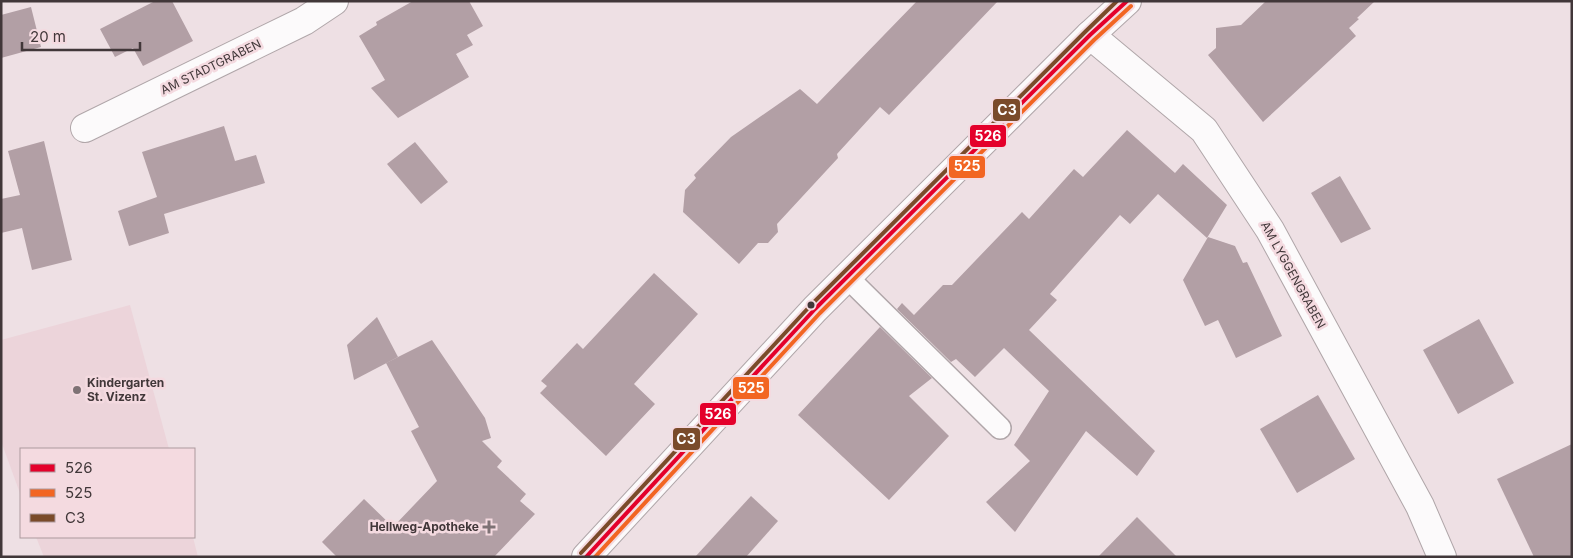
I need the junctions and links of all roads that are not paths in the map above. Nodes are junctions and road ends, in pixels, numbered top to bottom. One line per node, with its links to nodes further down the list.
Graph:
1 (334, 1): 4 (street, AM STADTGRABEN)
2 (1127, 1): 3 (street)
3 (1090, 35): 5 (street); 8 (street, AM LYGGENGRABEN)
4 (85, 128)
5 (846, 277): 6 (lane); 7 (street)
6 (1000, 428)
7 (586, 557)
8 (1442, 557)

